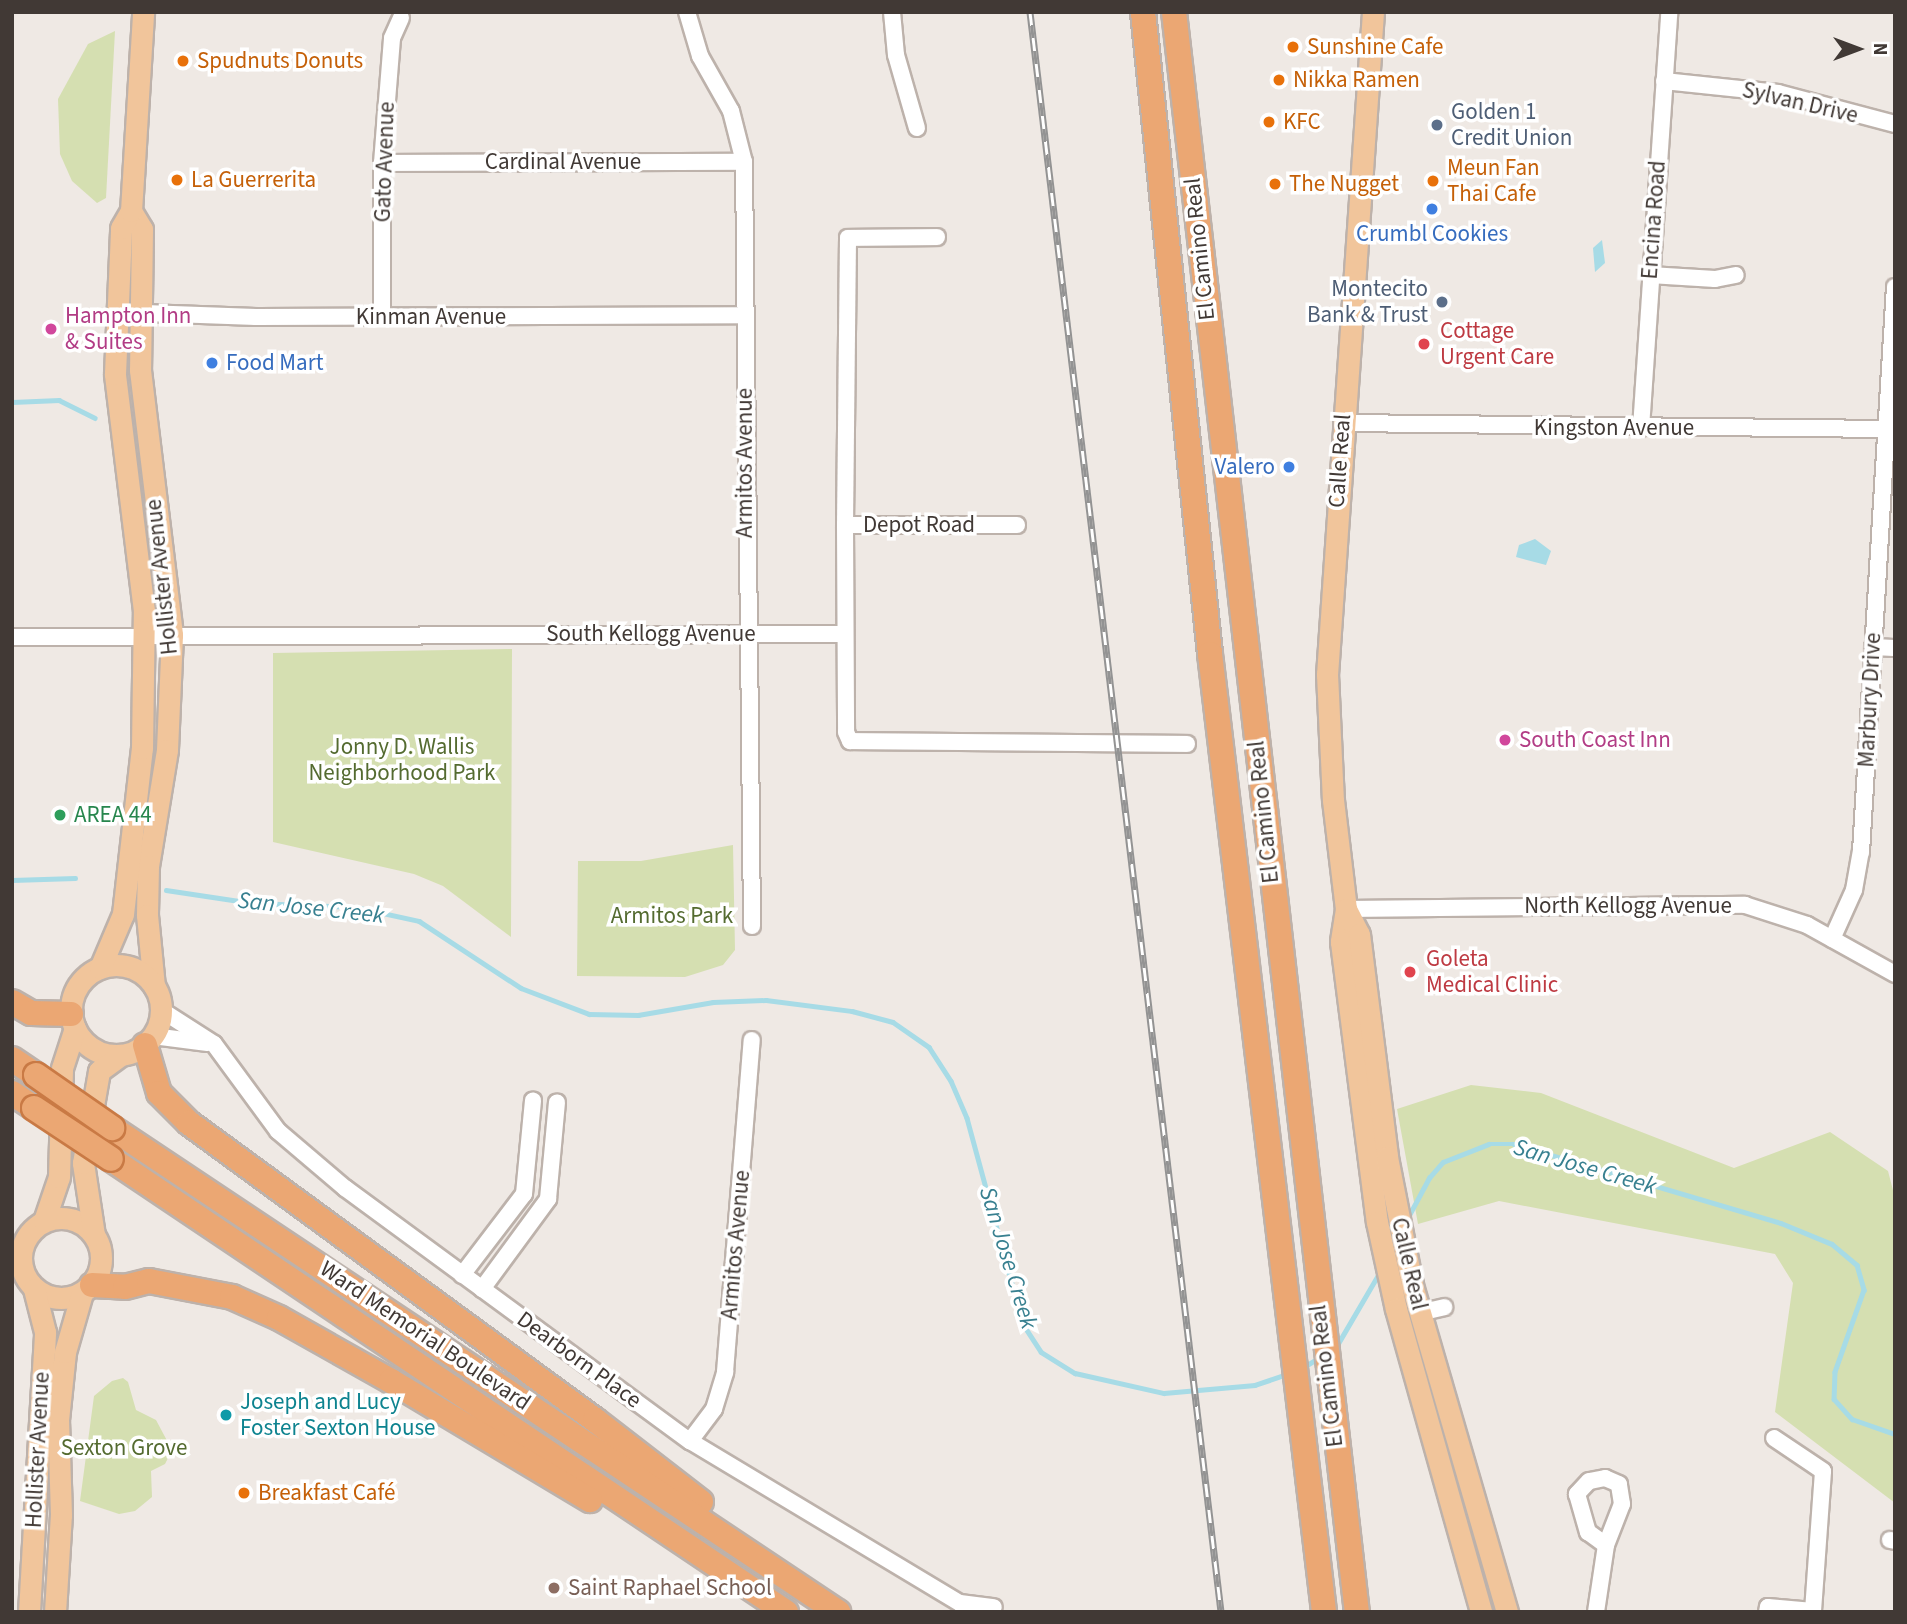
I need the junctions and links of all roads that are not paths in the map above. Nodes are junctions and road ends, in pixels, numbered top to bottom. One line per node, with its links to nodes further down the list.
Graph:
1 (143, 12): 14 (main road, Hollister Avenue)
2 (687, 12): 12 (street, Armitos Avenue)
3 (892, 12): 11 (street)
4 (1143, 12): 66 (highway, El Camino Real)
5 (1174, 12): 62 (highway, El Camino Real)
6 (1373, 12): 23 (main road, Calle Real)
7 (1670, 12): 9 (street, Encina Road)
8 (403, 14): 13 (street, Gato Avenue)
9 (1664, 81): 10 (street, Sylvan Drive); 16 (street, Encina Road)
10 (1895, 124)
11 (917, 128)
12 (744, 162): 13 (street, Cardinal Avenue); 21 (street, Armitos Avenue)
13 (382, 163): 22 (street, Gato Avenue)
14 (131, 211): 19 (main road, Hollister Avenue); 20 (main road, Hollister Avenue)
15 (937, 237): 26 (street)
16 (1650, 275): 17 (street); 24 (street, Encina Road)
17 (1736, 275)
18 (1894, 298): 25 (street, Marbury Drive)
19 (117, 312): 20 (street, Kinman Avenue); 30 (main road, Hollister Avenue)
20 (139, 314): 22 (street, Kinman Avenue); 31 (main road, Hollister Avenue)
21 (745, 315): 22 (street, Kinman Avenue); 28 (street, Armitos Avenue)
22 (382, 317)
23 (1342, 423): 24 (street, Kingston Avenue); 37 (main road, Calle Real)
24 (1641, 428): 25 (street, Kingston Avenue)
25 (1886, 429): 33 (street, Marbury Drive)
26 (845, 525): 27 (street, Depot Road); 29 (street, Depot Road)
27 (1017, 525)
28 (746, 634): 29 (street, South Kellogg Avenue); 31 (street, South Kellogg Avenue); 38 (street, Armitos Avenue)
29 (845, 634): 35 (street)
30 (145, 635): 31 (street, South Kellogg Avenue); 32 (street, South Kellogg Avenue); 36 (main road, Hollister Avenue)
31 (172, 635): 36 (main road, Hollister Avenue)
32 (12, 637)
33 (1873, 647): 34 (street); 39 (street, Marbury Drive)
34 (1895, 648)
35 (1187, 744)
36 (139, 865): 40 (main road, Hollister Avenue); 42 (main road, Hollister Avenue)
37 (1346, 909): 39 (street, North Kellogg Avenue); 61 (main road, Calle Real); 78 (main road, Calle Real)
38 (752, 926)
39 (1832, 939): 41 (street, North Kellogg Avenue)
40 (100, 968): 42 (main road); 45 (main road)
41 (1895, 974)
42 (154, 986): 44 (main road)
43 (12, 1002): 45 (highway)
44 (161, 1010): 46 (main road); 48 (street, Dearborn Place)
45 (73, 1021): 49 (main road); 54 (main road)
46 (149, 1040): 48 (street); 49 (main road); 68 (highway)
47 (752, 1040): 64 (street, Armitos Avenue)
48 (214, 1044): 56 (street, Dearborn Place)
49 (121, 1055): 55 (main road)
50 (12, 1059): 68 (highway, Ward Memorial Boulevard, bridge)
51 (12, 1093): 67 (highway, Ward Memorial Boulevard, bridge)
52 (533, 1100): 56 (street)
53 (557, 1102): 59 (street)
54 (30, 1227): 55 (main road); 57 (main road)
55 (94, 1235): 58 (main road)
56 (462, 1275): 59 (street, Dearborn Place)
57 (24, 1279): 58 (main road); 70 (main road, Hollister Avenue)
58 (87, 1289): 67 (highway); 71 (main road, Hollister Avenue)
59 (482, 1289): 64 (street, Dearborn Place)
60 (1444, 1307): 61 (street)
61 (1419, 1313): 79 (main road, Calle Real)
62 (1334, 1438): 76 (highway, El Camino Real); 77 (highway)
63 (1774, 1438): 81 (street)
64 (690, 1441): 69 (street, Dearborn Place)
65 (1606, 1545): 80 (street)
66 (1316, 1552): 74 (highway); 75 (highway, El Camino Real)
67 (723, 1570): 72 (highway, Ward Memorial Boulevard)
68 (785, 1577): 73 (highway, Ward Memorial Boulevard)
69 (994, 1607)
70 (29, 1612)
71 (55, 1612)
72 (786, 1612)
73 (838, 1612)
74 (1309, 1612)
75 (1324, 1612)
76 (1357, 1612)
77 (1373, 1612)
78 (1481, 1612)
79 (1507, 1612)
80 (1596, 1612)
81 (1767, 1612)

